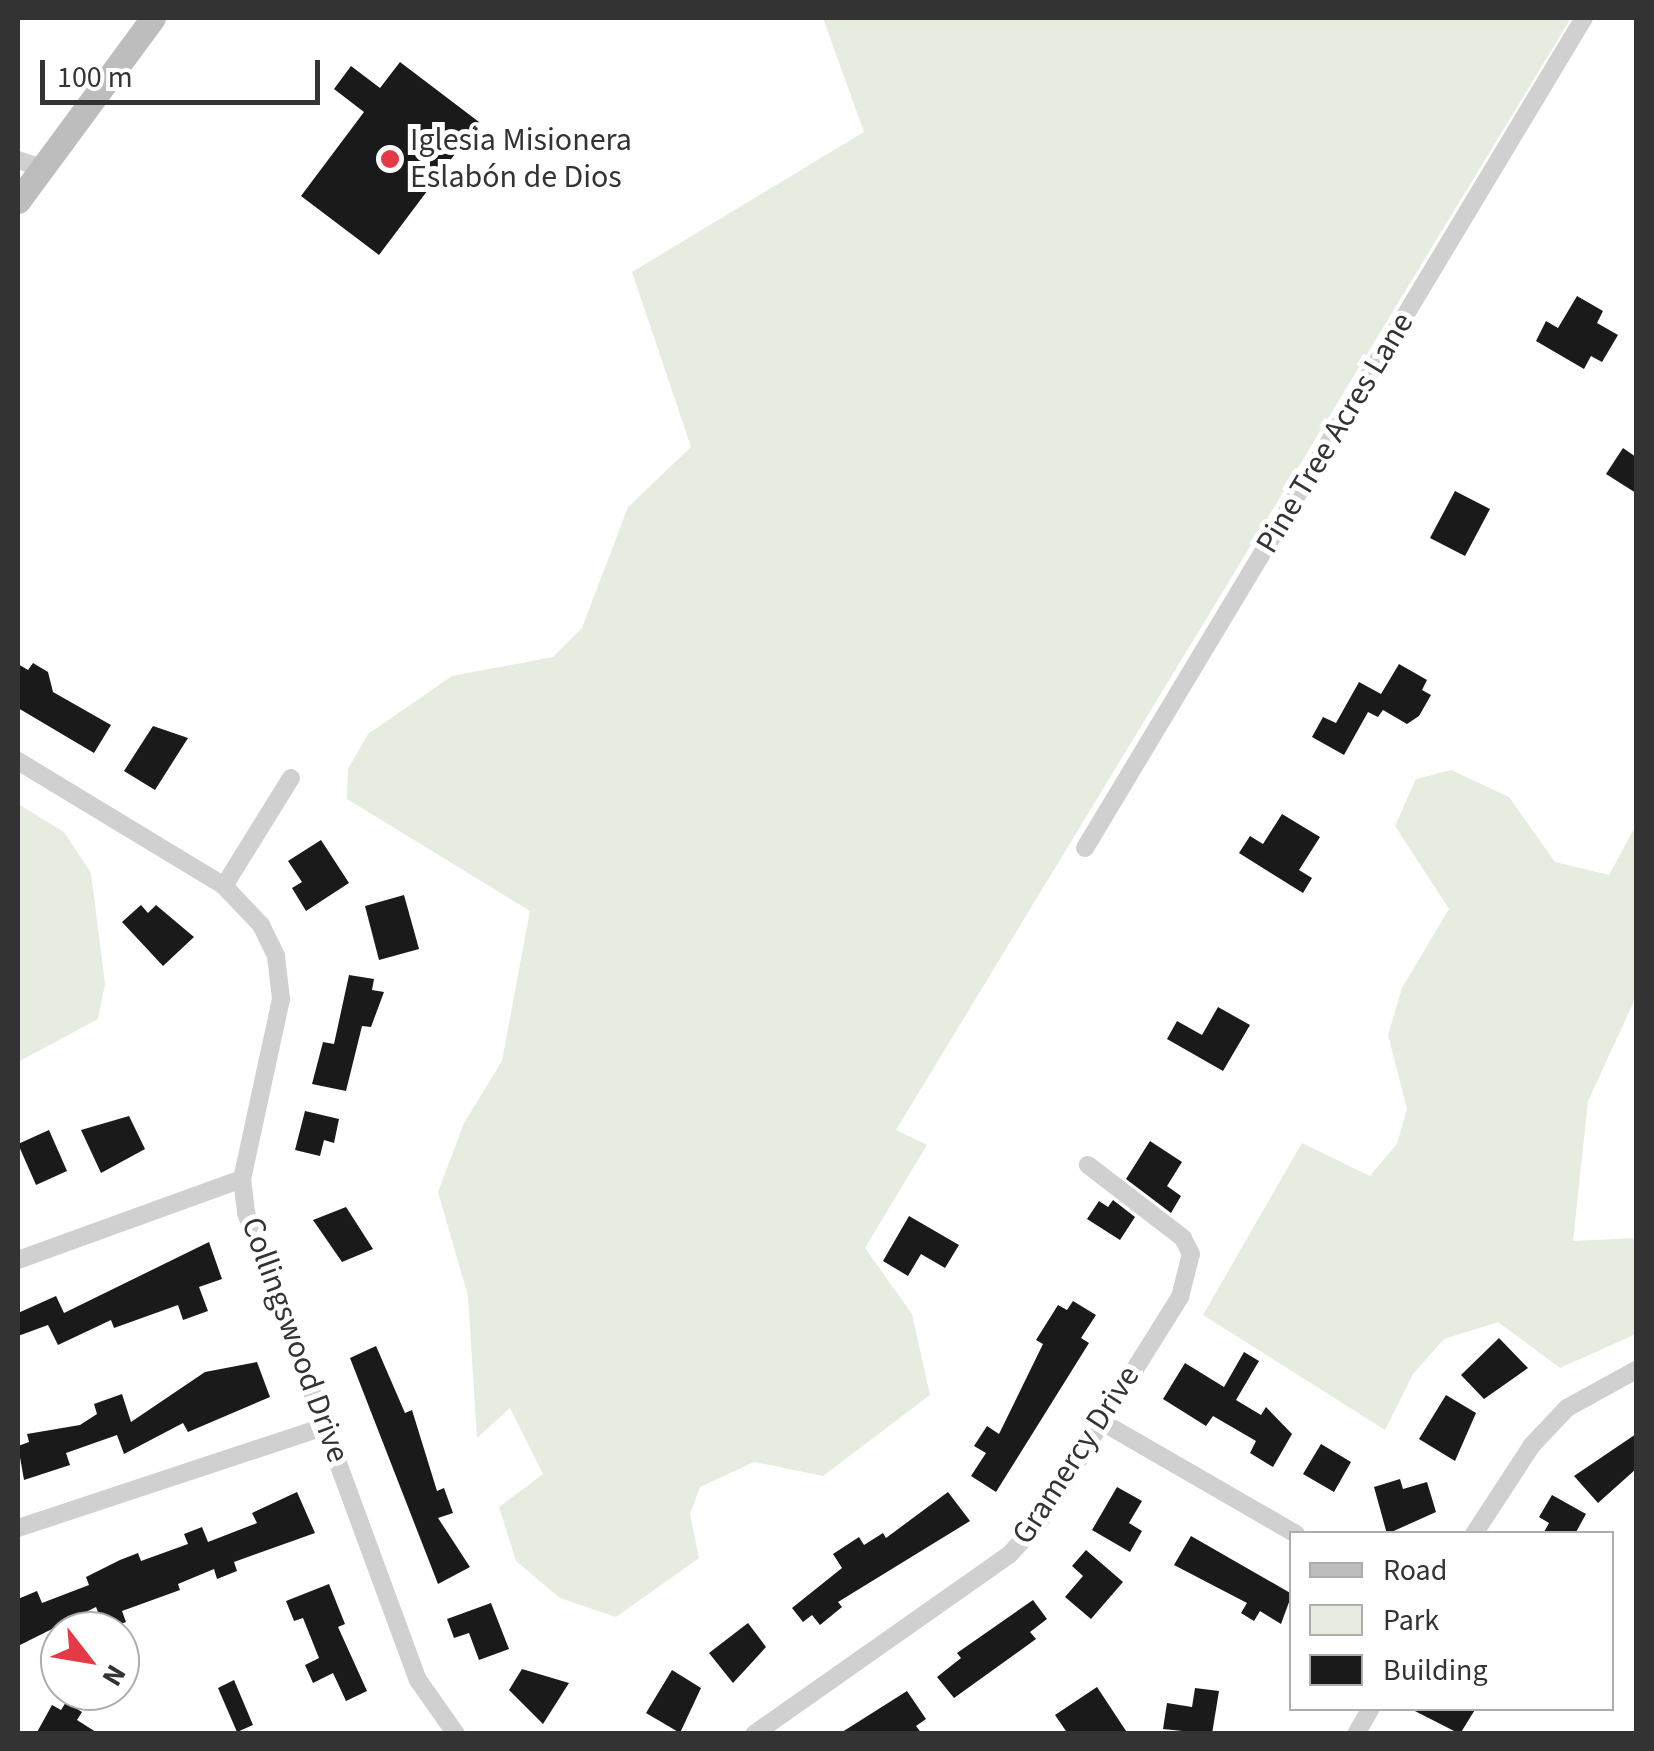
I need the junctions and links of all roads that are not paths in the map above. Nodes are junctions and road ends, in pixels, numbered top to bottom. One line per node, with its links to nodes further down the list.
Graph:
1 (153, 18): 3 (street)
2 (1584, 18): 7 (street, Pine Tree Acres Lane)
3 (30, 164): 4 (street)
4 (18, 201)
5 (18, 761): 8 (street, Collingswood Drive)
6 (291, 778): 8 (street)
7 (1085, 848)
8 (224, 886): 10 (street, Collingswood Drive)
9 (1088, 1166): 13 (street, Gramercy Drive)
10 (242, 1179): 11 (street); 14 (street, Collingswood Drive)
11 (18, 1260)
12 (1636, 1370): 17 (street)
13 (1102, 1422): 16 (street); 20 (street, Gramercy Drive)
14 (327, 1426): 15 (street); 19 (street, Collingswood Drive)
15 (18, 1528)
16 (1291, 1531)
17 (1476, 1531)
18 (1369, 1711): 21 (street)
19 (456, 1734)
20 (754, 1734)
21 (1356, 1734)

